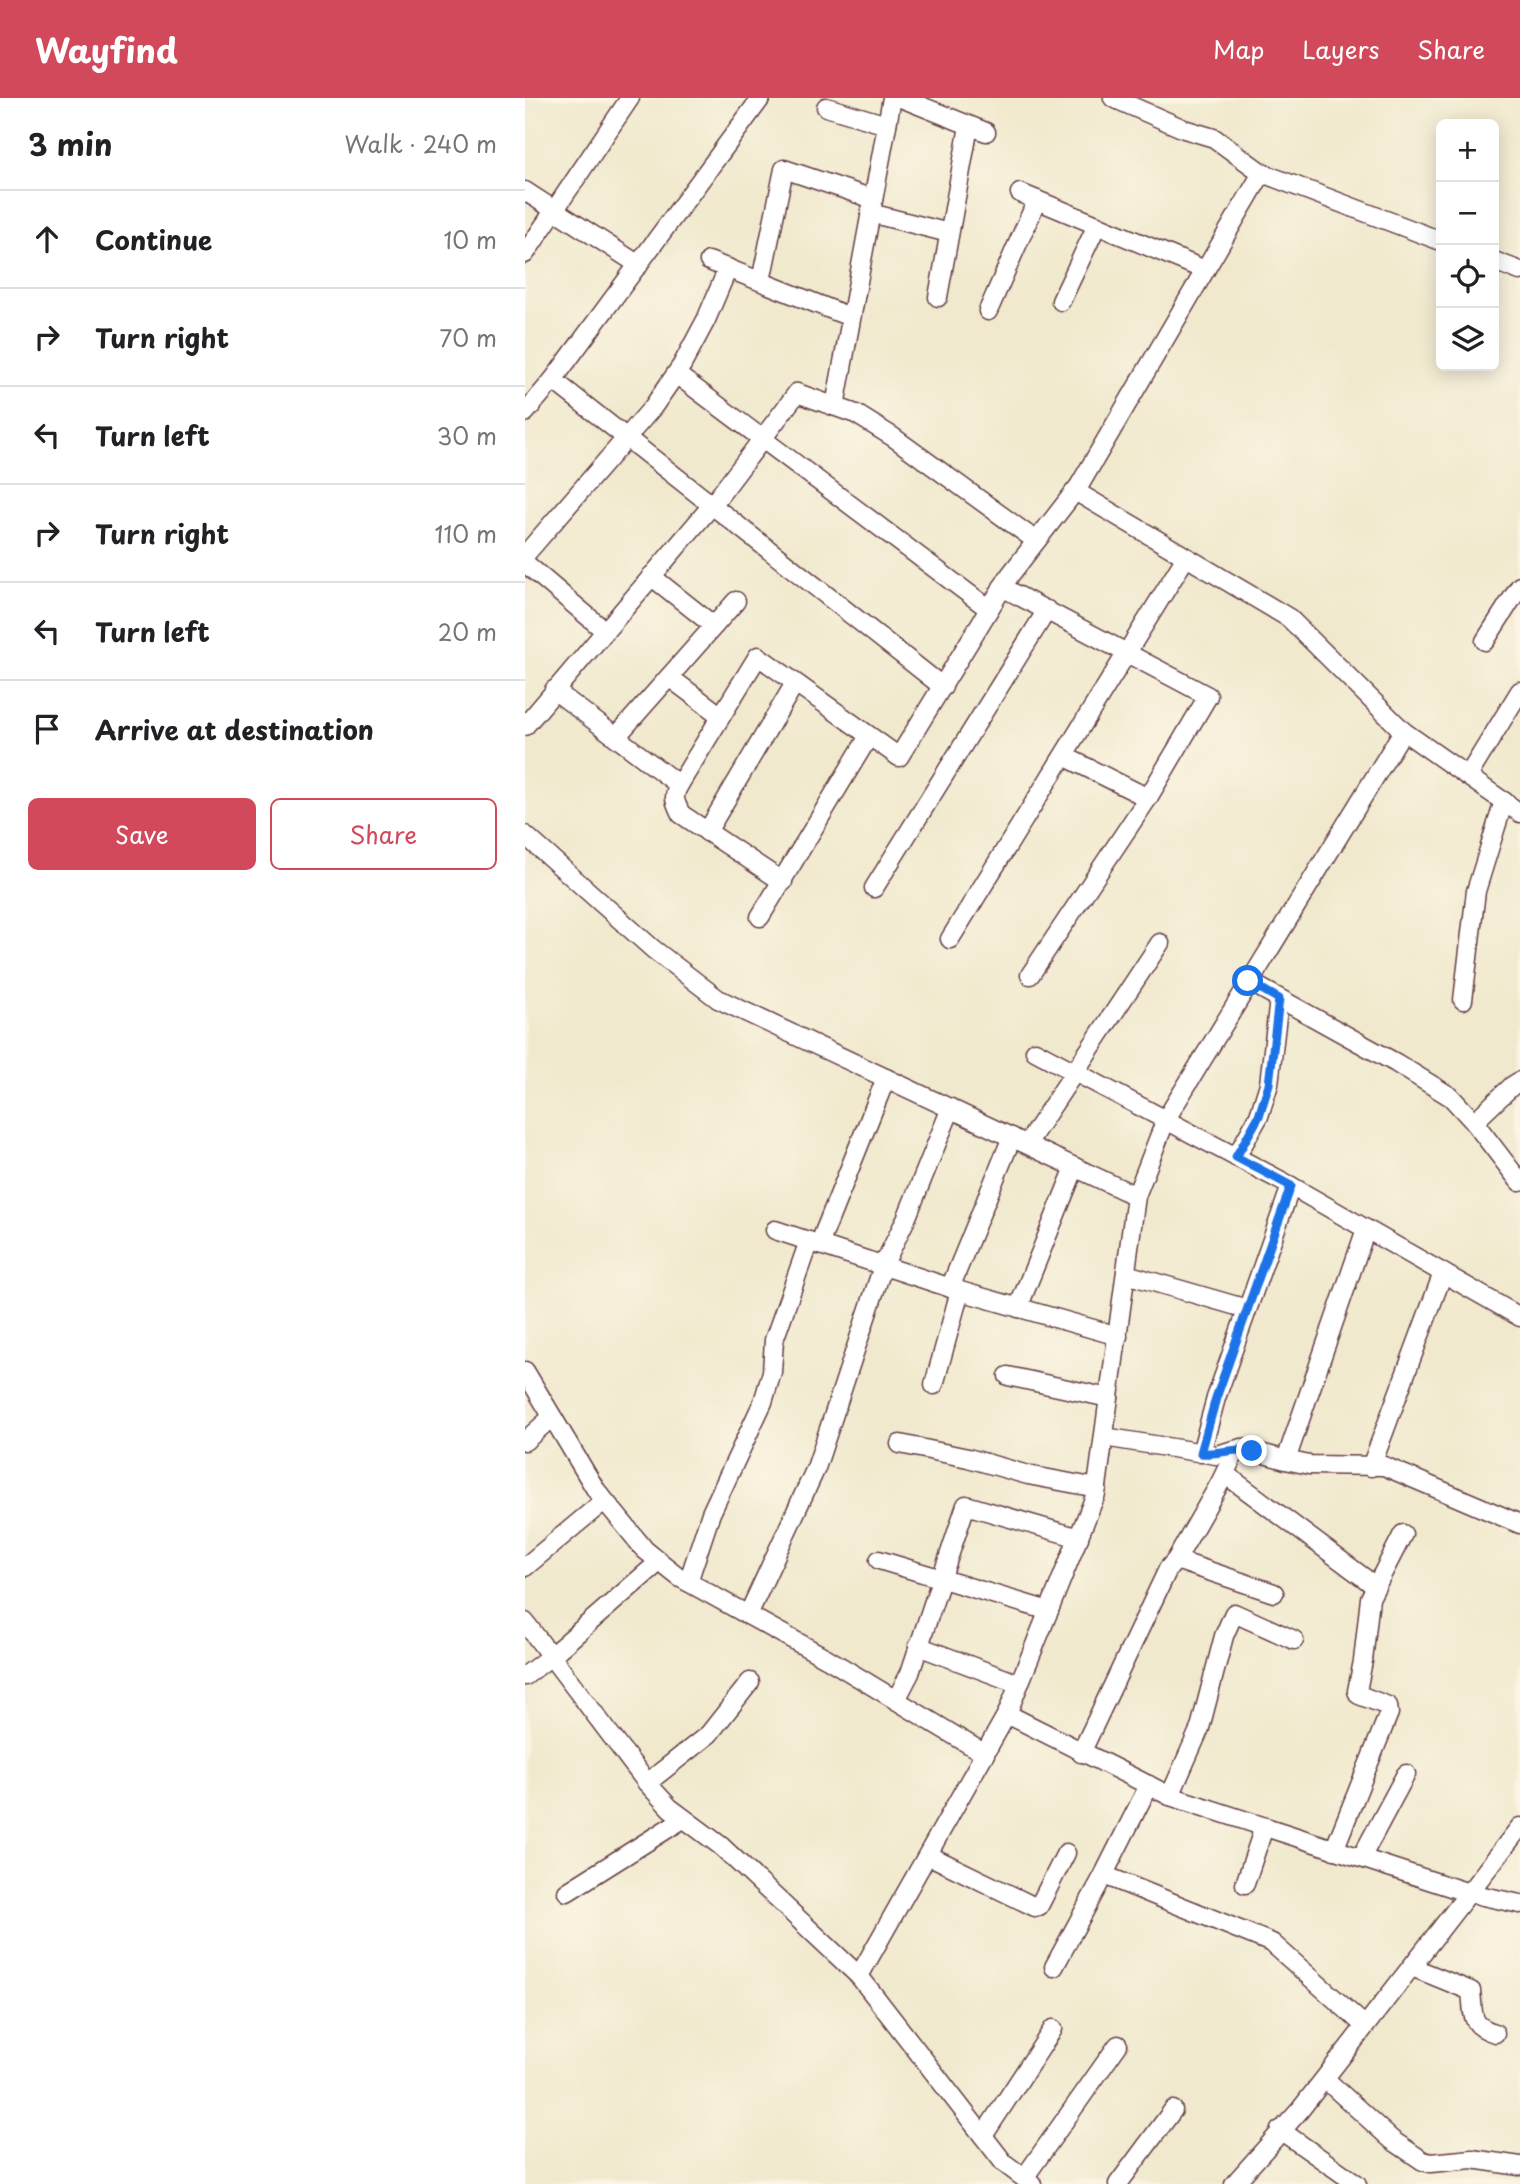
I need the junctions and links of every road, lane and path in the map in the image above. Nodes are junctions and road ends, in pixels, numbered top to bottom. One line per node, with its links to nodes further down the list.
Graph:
1 (630, 98): 11 (street)
2 (761, 98): 18 (street)
3 (892, 98): 7 (street)
4 (901, 98): 13 (street)
5 (1113, 98): 8 (street)
6 (826, 107): 7 (street)
7 (887, 125): 10 (street)
8 (1262, 173): 14 (street); 20 (street)
9 (525, 191): 11 (street)
10 (871, 206): 13 (street); 22 (street); 26 (street)
11 (553, 210): 15 (street); 18 (street)
12 (1097, 225): 20 (street); 24 (street); 25 (street)
13 (949, 233): 23 (street)
14 (1436, 239)
15 (525, 254)
16 (709, 261): 19 (street)
17 (1499, 263): 21 (street)
18 (639, 265): 28 (street)
19 (728, 268): 22 (street); 27 (street)
20 (1205, 270): 33 (street)
21 (1520, 271)
22 (761, 281): 26 (street)
23 (938, 297)
24 (1061, 302)
25 (988, 311)
26 (851, 317): 29 (street)
27 (676, 374): 31 (street); 32 (street)
28 (553, 380): 30 (street); 31 (street)
29 (835, 406): 32 (street); 35 (street)
30 (525, 413)
31 (627, 437): 34 (street); 36 (street)
32 (762, 439): 34 (street); 43 (street)
33 (1075, 491): 35 (street); 37 (street)
34 (713, 504): 39 (street); 51 (street)
35 (1035, 540): 41 (street)
36 (525, 555)
37 (1186, 557): 48 (street); 56 (street)
38 (525, 563): 46 (street)
39 (652, 576): 45 (street); 46 (street)
40 (1520, 586): 47 (street)
41 (1002, 587): 43 (street); 44 (street)
42 (736, 601): 45 (street)
43 (989, 609): 51 (street)
44 (1047, 610): 48 (street); 68 (street)
45 (714, 626): 49 (street)
46 (605, 631): 52 (street)
47 (1485, 641)
48 (1128, 652): 59 (street); 62 (street)
49 (669, 677): 54 (street); 58 (street)
50 (795, 683): 54 (street); 57 (street); 65 (street)
51 (943, 687): 57 (street)
52 (554, 690): 55 (street); 58 (street)
53 (1520, 691): 60 (street)
54 (721, 716): 61 (street)
55 (525, 726)
56 (1403, 730): 60 (street); 73 (street)
57 (869, 736): 67 (street)
58 (616, 737): 61 (street)
59 (1064, 756): 62 (street); 70 (street)
60 (1468, 776): 63 (street)
61 (679, 785): 65 (street)
62 (1148, 798): 72 (street)
63 (1504, 801): 64 (street); 75 (street)
64 (1520, 813)
65 (708, 832): 67 (street)
66 (525, 835): 78 (street)
67 (783, 882): 69 (street)
68 (874, 888)
69 (760, 917)
70 (950, 939)
71 (1160, 943): 77 (street)
72 (1030, 975)
73 (1248, 981): 74 (street); 81 (street)
74 (1279, 999): 82 (street); 84 (street)
75 (1463, 1000)
76 (1035, 1051): 77 (street)
77 (1075, 1072): 81 (street); 83 (street)
78 (886, 1078): 80 (street); 91 (street)
79 (1518, 1084): 82 (street)
80 (951, 1108): 83 (street); 92 (street)
81 (1166, 1119): 84 (street); 88 (street)
82 (1474, 1122): 86 (street)
83 (1019, 1141): 85 (street); 95 (street)
84 (1236, 1157): 87 (street)
85 (1075, 1167): 88 (street); 96 (street)
86 (1520, 1182)
87 (1291, 1186): 89 (street); 97 (street)
88 (1136, 1196): 94 (street)
89 (1366, 1229): 93 (street); 110 (street)
90 (775, 1230): 91 (street)
91 (814, 1243): 92 (street); 123 (street)
92 (883, 1266): 95 (street); 127 (street)
93 (1443, 1273): 98 (street); 111 (street)
94 (1126, 1274): 97 (street); 99 (street)
95 (955, 1289): 96 (street); 102 (street)
96 (1018, 1308): 99 (street)
97 (1247, 1310): 109 (street)
98 (1520, 1317)
99 (1118, 1336): 103 (street)
100 (525, 1371): 104 (street)
101 (1008, 1376): 103 (street)
102 (934, 1385)
103 (1109, 1398): 105 (street)
104 (552, 1417): 106 (street); 114 (street)
105 (1104, 1437): 109 (street); 113 (street)
106 (525, 1441)
107 (900, 1444): 113 (street)
108 (1236, 1450): 109 (street); 110 (street); 112 (street)
109 (1201, 1453)
110 (1286, 1460): 111 (street)
111 (1371, 1467): 115 (street)
112 (1224, 1474): 119 (street); 124 (street)
113 (1097, 1488): 117 (street)
114 (604, 1501): 120 (street); 121 (street)
115 (1520, 1524)
116 (1403, 1534): 124 (street)
117 (1079, 1538): 122 (street); 126 (street)
118 (880, 1560): 122 (street)
119 (1175, 1560): 125 (street); 137 (street)
120 (659, 1562): 123 (street); 131 (street)
121 (525, 1567)
122 (941, 1578): 126 (street); 130 (street)
123 (688, 1582): 127 (street)
124 (1375, 1586): 146 (street)
125 (1274, 1593)
126 (1049, 1611): 134 (street)
127 (748, 1615): 135 (street)
128 (525, 1622): 131 (street)
129 (1294, 1640): 142 (street)
130 (918, 1646): 134 (street); 135 (street)
131 (551, 1656): 132 (street); 140 (street)
132 (525, 1676)
133 (750, 1682): 140 (street)
134 (1019, 1685): 136 (street)
135 (896, 1700): 138 (street)
136 (1007, 1714): 137 (street); 138 (street)
137 (1081, 1753): 141 (street)
138 (985, 1754): 148 (street)
139 (1406, 1774): 149 (street)
140 (647, 1783): 143 (street)
141 (1149, 1785): 142 (street); 150 (street)
142 (1171, 1796): 144 (street)
143 (683, 1819): 152 (street); 157 (street)
144 (1264, 1827): 146 (street); 151 (street)
145 (1520, 1827): 153 (street)
146 (1334, 1850): 149 (street)
147 (1066, 1853): 148 (street)
148 (927, 1855): 157 (street)
149 (1361, 1858): 153 (street)
150 (1104, 1875): 155 (street); 158 (street)
151 (1245, 1884)
152 (567, 1892)
153 (1469, 1893): 154 (street); 156 (street)
154 (1520, 1904)
155 (1054, 1967)
156 (1412, 1967): 158 (street); 160 (street)
157 (859, 1976): 165 (street)
158 (1365, 2026): 162 (street)
159 (1053, 2029): 165 (street)
160 (1495, 2034)
161 (1118, 2045): 167 (street)
162 (1325, 2079): 164 (street); 166 (street)
163 (1173, 2110): 168 (street)
164 (1280, 2130): 169 (street); 170 (street)
165 (983, 2136): 167 (street)
166 (1520, 2166)
167 (1028, 2181)
168 (1118, 2184)
169 (1234, 2184)
170 (1357, 2184)

